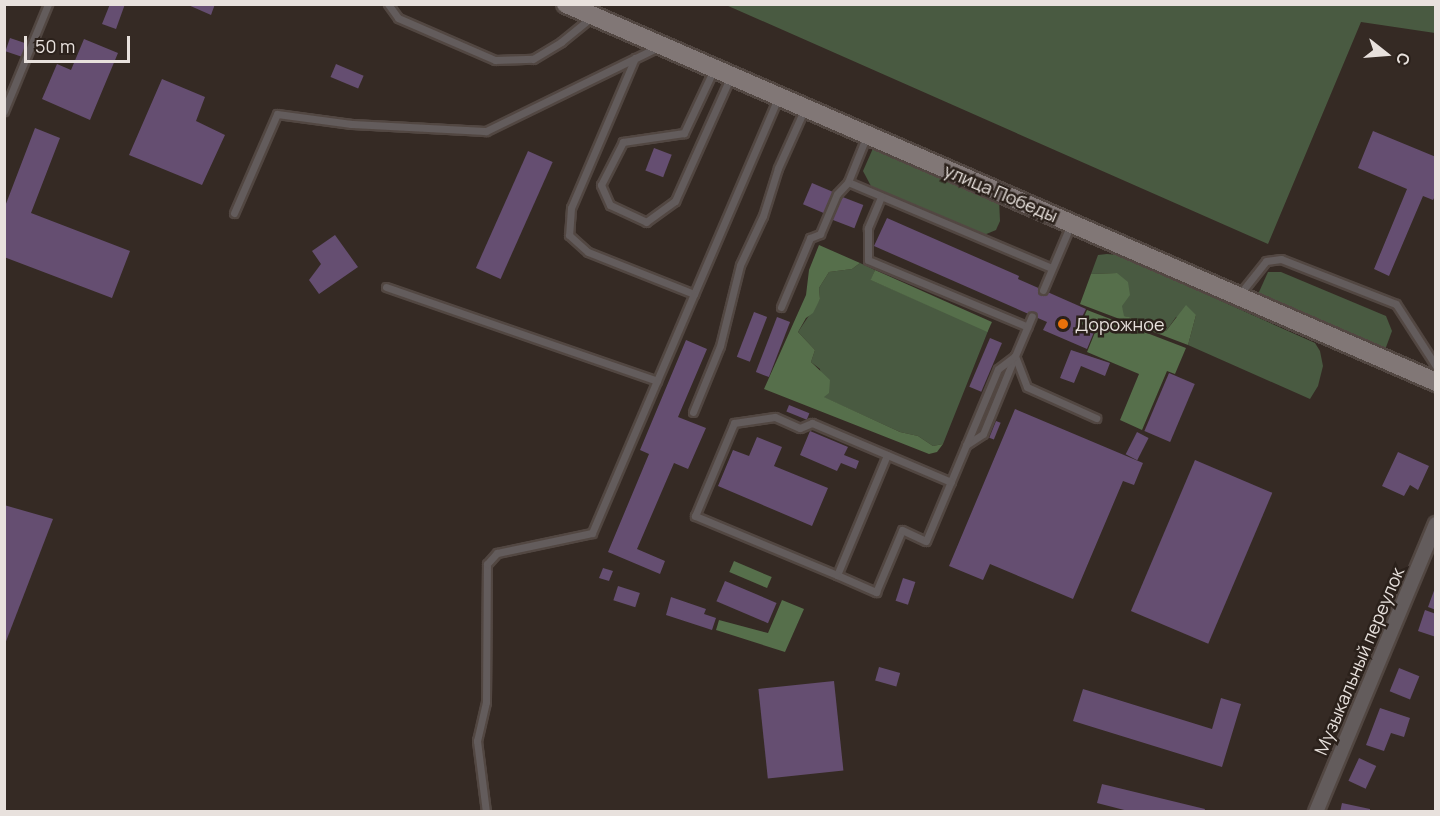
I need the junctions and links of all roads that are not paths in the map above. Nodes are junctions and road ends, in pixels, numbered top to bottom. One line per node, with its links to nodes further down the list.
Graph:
1 (48, 4): 11 (lane)
2 (388, 4): 4 (lane)
3 (570, 5): 4 (main road, улица Победы)
4 (593, 16): 5 (main road, улица Победы)
5 (660, 45): 6 (lane); 7 (main road, улица Победы)
6 (635, 58): 15 (lane); 20 (lane)
7 (714, 69): 8 (main road, улица Победы); 8 (lane)
8 (731, 76): 9 (main road, улица Победы)
9 (779, 97): 10 (main road, улица Победы); 20 (lane)
10 (805, 108): 12 (main road, улица Победы); 29 (lane)
11 (4, 111)
12 (867, 135): 13 (lane); 16 (main road, улица Победы)
13 (848, 182): 14 (lane); 22 (lane)
14 (881, 196): 17 (lane); 24 (lane)
15 (234, 213)
16 (1071, 224): 17 (lane); 21 (main road, улица Победы)
17 (1052, 268): 19 (lane)
18 (386, 287): 27 (lane)
19 (1043, 290)
20 (694, 294): 27 (lane)
21 (1238, 296): 26 (lane); 28 (main road, улица Победы)
22 (781, 307)
23 (1032, 316): 24 (lane)
24 (1028, 327): 25 (lane)
25 (1015, 356): 30 (lane); 32 (lane)
26 (1436, 366)
27 (657, 381): 35 (lane)
28 (1436, 382)
29 (693, 412)
30 (1096, 418)
31 (887, 455): 32 (lane); 34 (lane); 34 (lane)
32 (951, 482): 34 (lane)
33 (1436, 524): 36 (street, Музыкальный переулок)
34 (837, 575)
35 (486, 812)
36 (1316, 812)

